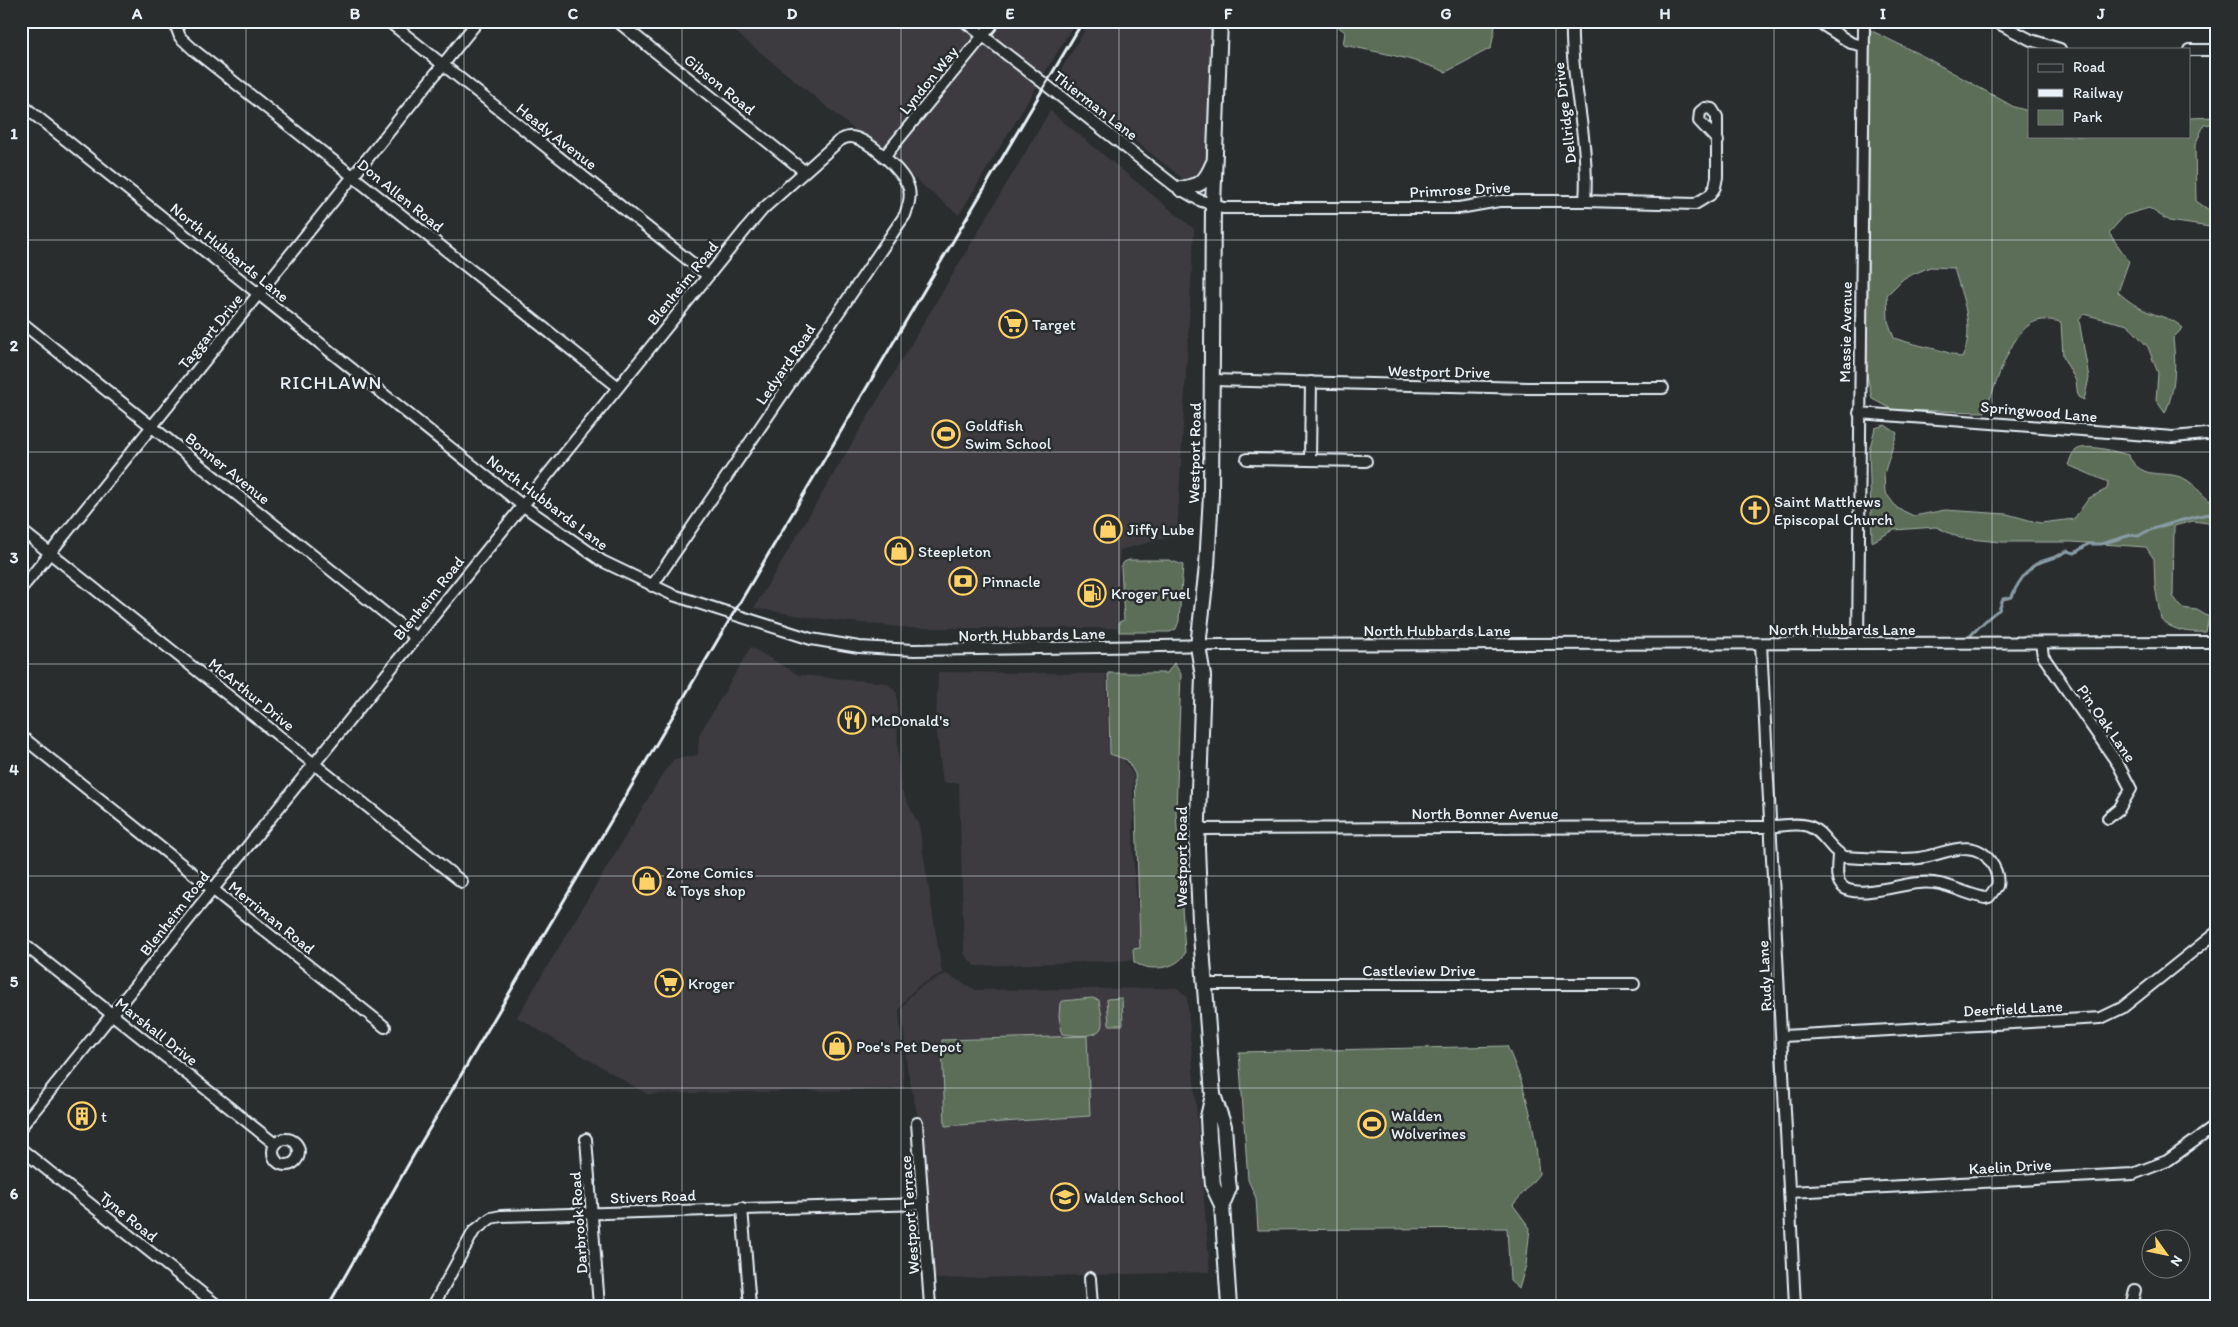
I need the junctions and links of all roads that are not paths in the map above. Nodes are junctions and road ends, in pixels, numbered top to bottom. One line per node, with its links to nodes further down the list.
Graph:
1 (174, 21): 23 (street, Don Allen Road)
2 (388, 21): 17 (street, Heady Avenue)
3 (478, 21): 17 (street, Taggart Drive)
4 (617, 21): 22 (street, Gibson Road)
5 (964, 21): 12 (street, Thierman Lane)
6 (995, 21): 12 (street, Lyndon Way)
7 (1220, 21): 21 (main road, Westport Road)
8 (1572, 21): 25 (street, Dellridge Drive)
9 (1817, 21): 13 (street)
10 (1864, 21): 13 (street, Massie Avenue)
11 (1994, 21): 14 (street)
12 (984, 36): 20 (street, Lyndon Way); 24 (street, Thierman Lane)
13 (1864, 46): 34 (street, Massie Avenue)
14 (2057, 48)
15 (2190, 50): 16 (street)
16 (2217, 50)
17 (443, 65): 23 (street, Taggart Drive); 27 (street, Heady Avenue)
18 (21, 104): 28 (street, North Hubbards Lane)
19 (1718, 141): 25 (street, Primrose Drive)
20 (884, 158): 22 (street, Blenheim Road); 43 (street, Ledyard Road)
21 (1214, 162): 24 (main road); 26 (main road, Westport Road)
22 (804, 171): 27 (street, Blenheim Road)
23 (354, 177): 28 (street, Taggart Drive); 32 (street, Don Allen Road)
24 (1181, 190): 26 (street, Thierman Lane)
25 (1585, 200): 26 (street, Primrose Drive)
26 (1213, 205): 30 (main road, Westport Road)
27 (707, 275): 32 (street, Blenheim Road)
28 (259, 294): 35 (street, Taggart Drive); 40 (street, North Hubbards Lane)
29 (21, 322): 35 (street, Bonner Avenue)
30 (1213, 380): 31 (street, Westport Drive); 50 (main road, Westport Road)
31 (1311, 382): 33 (street, Westport Drive); 38 (street)
32 (617, 386): 40 (street, Blenheim Road)
33 (1663, 388)
34 (1859, 413): 36 (street, Springwood Lane); 49 (street, Massie Avenue)
35 (151, 426): 42 (street, Taggart Drive); 45 (street, Bonner Avenue)
36 (2217, 432)
37 (1247, 459): 38 (street)
38 (1310, 460): 39 (street)
39 (1366, 461)
40 (522, 505): 43 (street, North Hubbards Lane); 45 (street, Blenheim Road)
41 (21, 530): 42 (street, McArthur Drive)
42 (50, 553): 44 (street, Taggart Drive); 52 (street, McArthur Drive)
43 (652, 586): 50 (street, North Hubbards Lane)
44 (21, 589)
45 (416, 638): 52 (street, Blenheim Road)
46 (2217, 642): 47 (street, North Hubbards Lane)
47 (2041, 643): 49 (street, North Hubbards Lane); 53 (street, Pin Oak Lane)
48 (1760, 644): 49 (street, North Hubbards Lane); 50 (street, North Hubbards Lane); 54 (street, Rudy Lane)
49 (1858, 644)
50 (1198, 646): 55 (main road, Westport Road)
51 (21, 736): 58 (street, Merriman Road)
52 (314, 763): 57 (street, McArthur Drive); 58 (street, Blenheim Road)
53 (2108, 818)
54 (1771, 827): 55 (street, North Bonner Avenue); 56 (street, North Bonner Avenue); 65 (street, Rudy Lane)
55 (1199, 830): 61 (main road, Westport Road)
56 (1838, 854): 56 (street)
57 (462, 882)
58 (212, 889): 63 (street, Blenheim Road); 64 (street, Merriman Road)
59 (2217, 932): 65 (street, Deerfield Lane)
60 (21, 942): 63 (street, Marshall Drive)
61 (1204, 984): 62 (street, Castleview Drive); 84 (main road, Westport Road)
62 (1634, 984)
63 (112, 1015): 68 (street, Blenheim Road); 70 (street, Marshall Drive)
64 (385, 1027)
65 (1783, 1036): 72 (street, Rudy Lane)
66 (918, 1123): 73 (street, Westport Terrace)
67 (2217, 1125): 72 (street, Kaelin Drive)
68 (21, 1127)
69 (586, 1139): 75 (street, Darbrook Road)
70 (275, 1144)
71 (21, 1149): 78 (street, Tyne Road)
72 (1790, 1192): 85 (street, Rudy Lane)
73 (923, 1204): 74 (street, Stivers Road); 82 (street, Westport Terrace)
74 (742, 1208): 75 (street, Stivers Road); 81 (street)
75 (592, 1213): 79 (street, Stivers Road); 80 (street, Darbrook Road)
76 (1090, 1278): 83 (street)
77 (2135, 1290): 86 (street)
78 (218, 1306)
79 (433, 1306)
80 (599, 1306)
81 (750, 1306)
82 (930, 1306)
83 (1092, 1306)
84 (1229, 1306)
85 (1795, 1306)
86 (2131, 1306)

